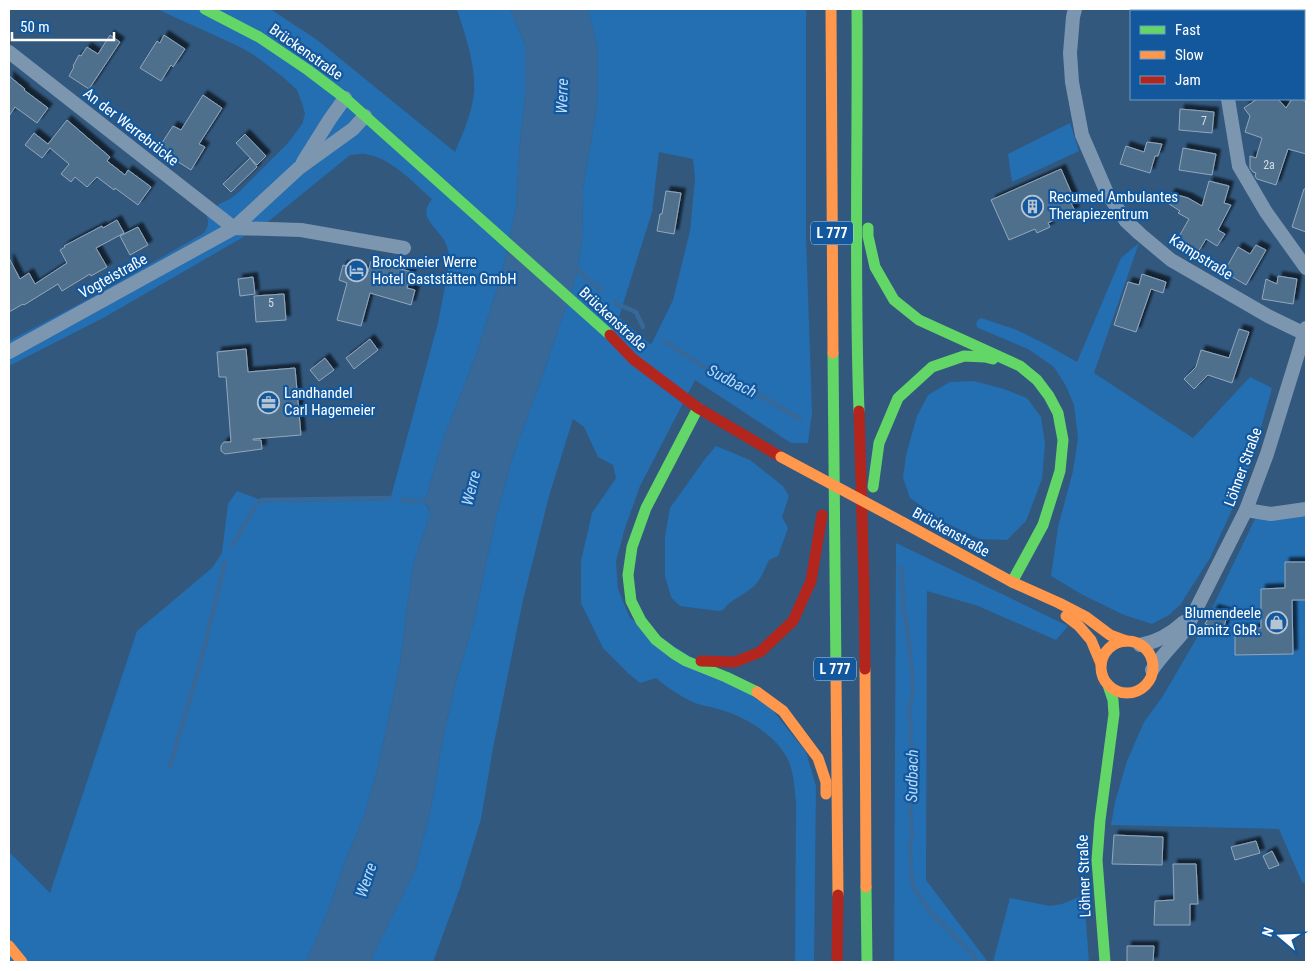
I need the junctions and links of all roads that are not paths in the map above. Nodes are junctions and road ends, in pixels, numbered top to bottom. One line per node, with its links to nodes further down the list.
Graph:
1 (205, 9): 6 (main road, Brückenstraße)
2 (830, 9): 18 (main road, L 777)
3 (857, 9): 9 (main road, L 777)
4 (1075, 9): 14 (street, Kampstraße)
5 (9, 52): 11 (street, An der Werrebrücke)
6 (345, 98): 8 (main road, Brückenstraße); 10 (street, Vogteistraße)
7 (1228, 100): 13 (street)
8 (365, 116): 10 (street, Vogteistraße); 17 (main road, Brückenstraße)
9 (858, 123): 16 (main road, L 777); 24 (main road, L 777)
10 (299, 168): 11 (street, Vogteistraße)
11 (234, 228): 12 (street); 15 (street, Vogteistraße)
12 (404, 248)
13 (1306, 268)
14 (1305, 331): 20 (street, Löhner Straße)
15 (9, 352)
16 (1020, 366): 21 (main road, L 777); 24 (main road)
17 (698, 408): 21 (main road, Brückenstraße, bridge); 27 (main road, L 777)
18 (833, 448): 27 (main road); 35 (main road, L 777)
19 (1306, 509): 20 (street)
20 (1246, 510): 23 (street, Löhner Straße)
21 (1012, 582): 22 (main road, Brückenstraße)
22 (1040, 595): 25 (main road, Brückenstraße); 28 (main road, Brückenstraße)
23 (1195, 611): 26 (street, Löhner Straße); 29 (street, Löhner Straße)
24 (864, 618): 39 (main road, L 777)
25 (1126, 641): 26 (main road); 28 (main road)
26 (1140, 645): 29 (main road)
27 (686, 660): 35 (main road, L 777)
28 (1101, 664): 30 (main road)
29 (1152, 670): 31 (main road)
30 (1108, 685): 31 (main road); 34 (main road, Löhner Straße)
31 (1141, 688): 32 (main road)
32 (1131, 701)
33 (1125, 715): 34 (main road, Löhner Straße)
34 (1105, 790): 40 (main road, Löhner Straße)
35 (838, 890): 38 (main road, L 777)
36 (9, 946): 37 (main road)
37 (20, 959)
38 (837, 962)
39 (867, 962)
40 (1105, 962)

